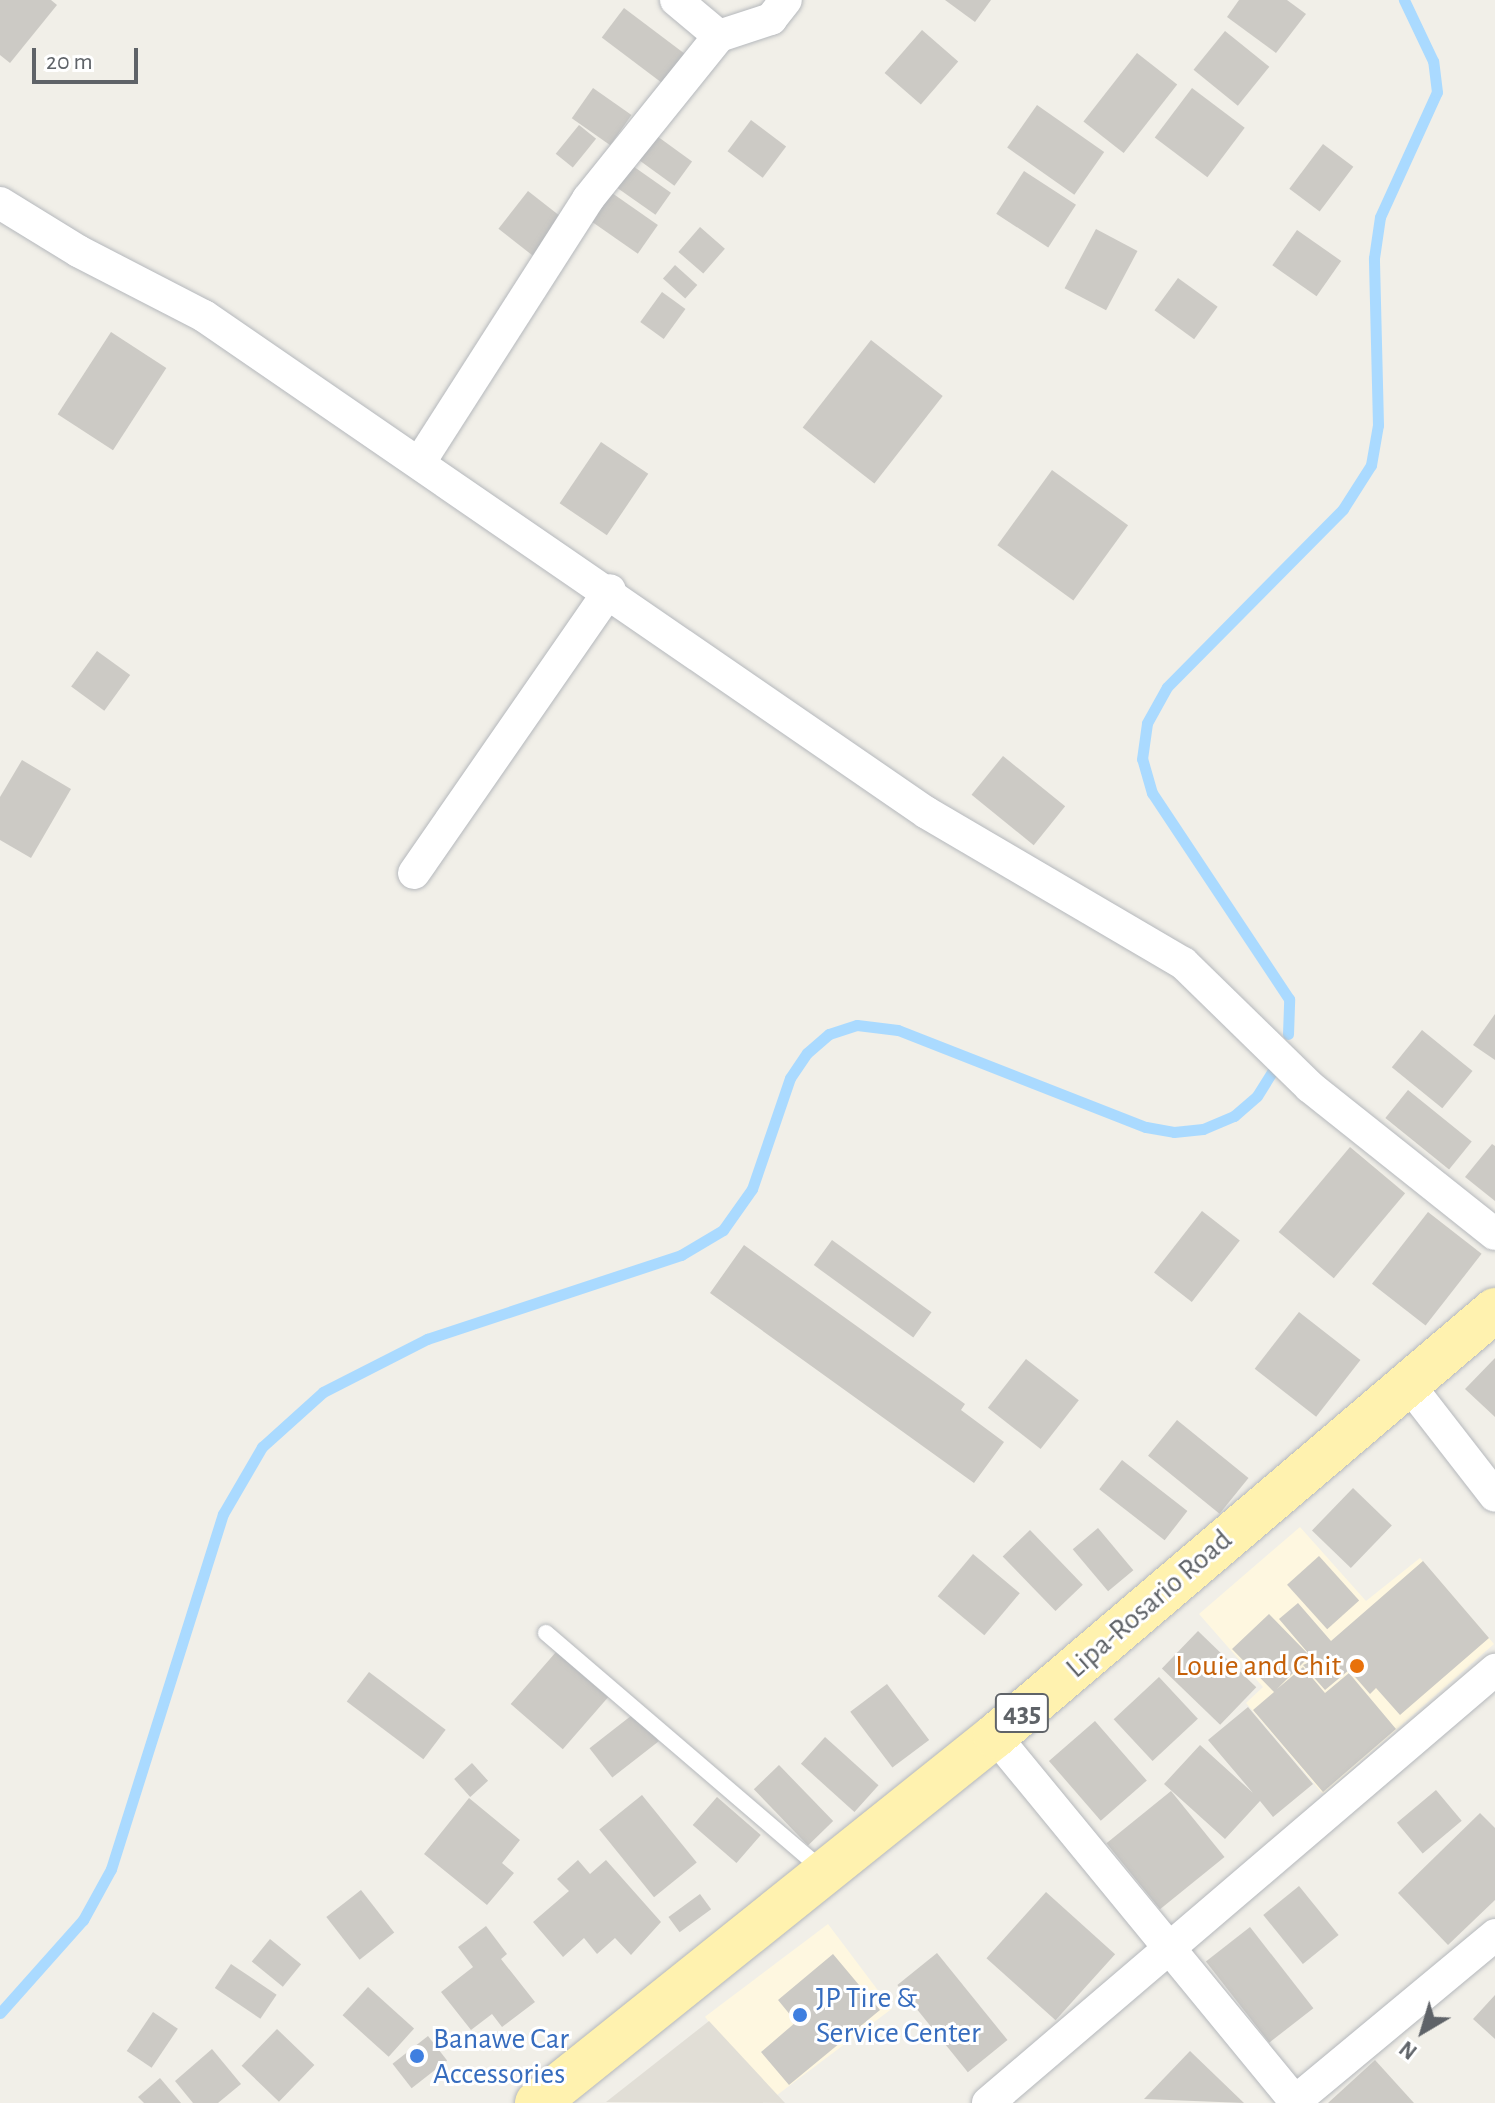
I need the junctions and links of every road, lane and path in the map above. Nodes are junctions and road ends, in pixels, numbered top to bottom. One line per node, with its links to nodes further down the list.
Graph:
1 (676, 0): 3 (street)
2 (786, 0): 3 (street)
3 (719, 36): 5 (street)
4 (0, 203): 5 (street)
5 (420, 462): 6 (street)
6 (610, 590): 7 (street); 8 (street)
7 (414, 873)
8 (1495, 1234)
9 (1495, 1310): 10 (main road, Lipa-Rosario Road / 435)
10 (1409, 1385): 11 (street); 14 (main road, Lipa-Rosario Road / 435)
11 (1495, 1496)
12 (546, 1633): 15 (lane)
13 (1495, 1670): 17 (street)
14 (995, 1736): 15 (main road, Lipa-Rosario Road / 435); 17 (street)
15 (826, 1873): 18 (main road, Lipa-Rosario Road / 435)
16 (1495, 1935): 20 (street)
17 (1171, 1949): 19 (street); 20 (street)
18 (537, 2103)
19 (988, 2103)
20 (1295, 2103)

